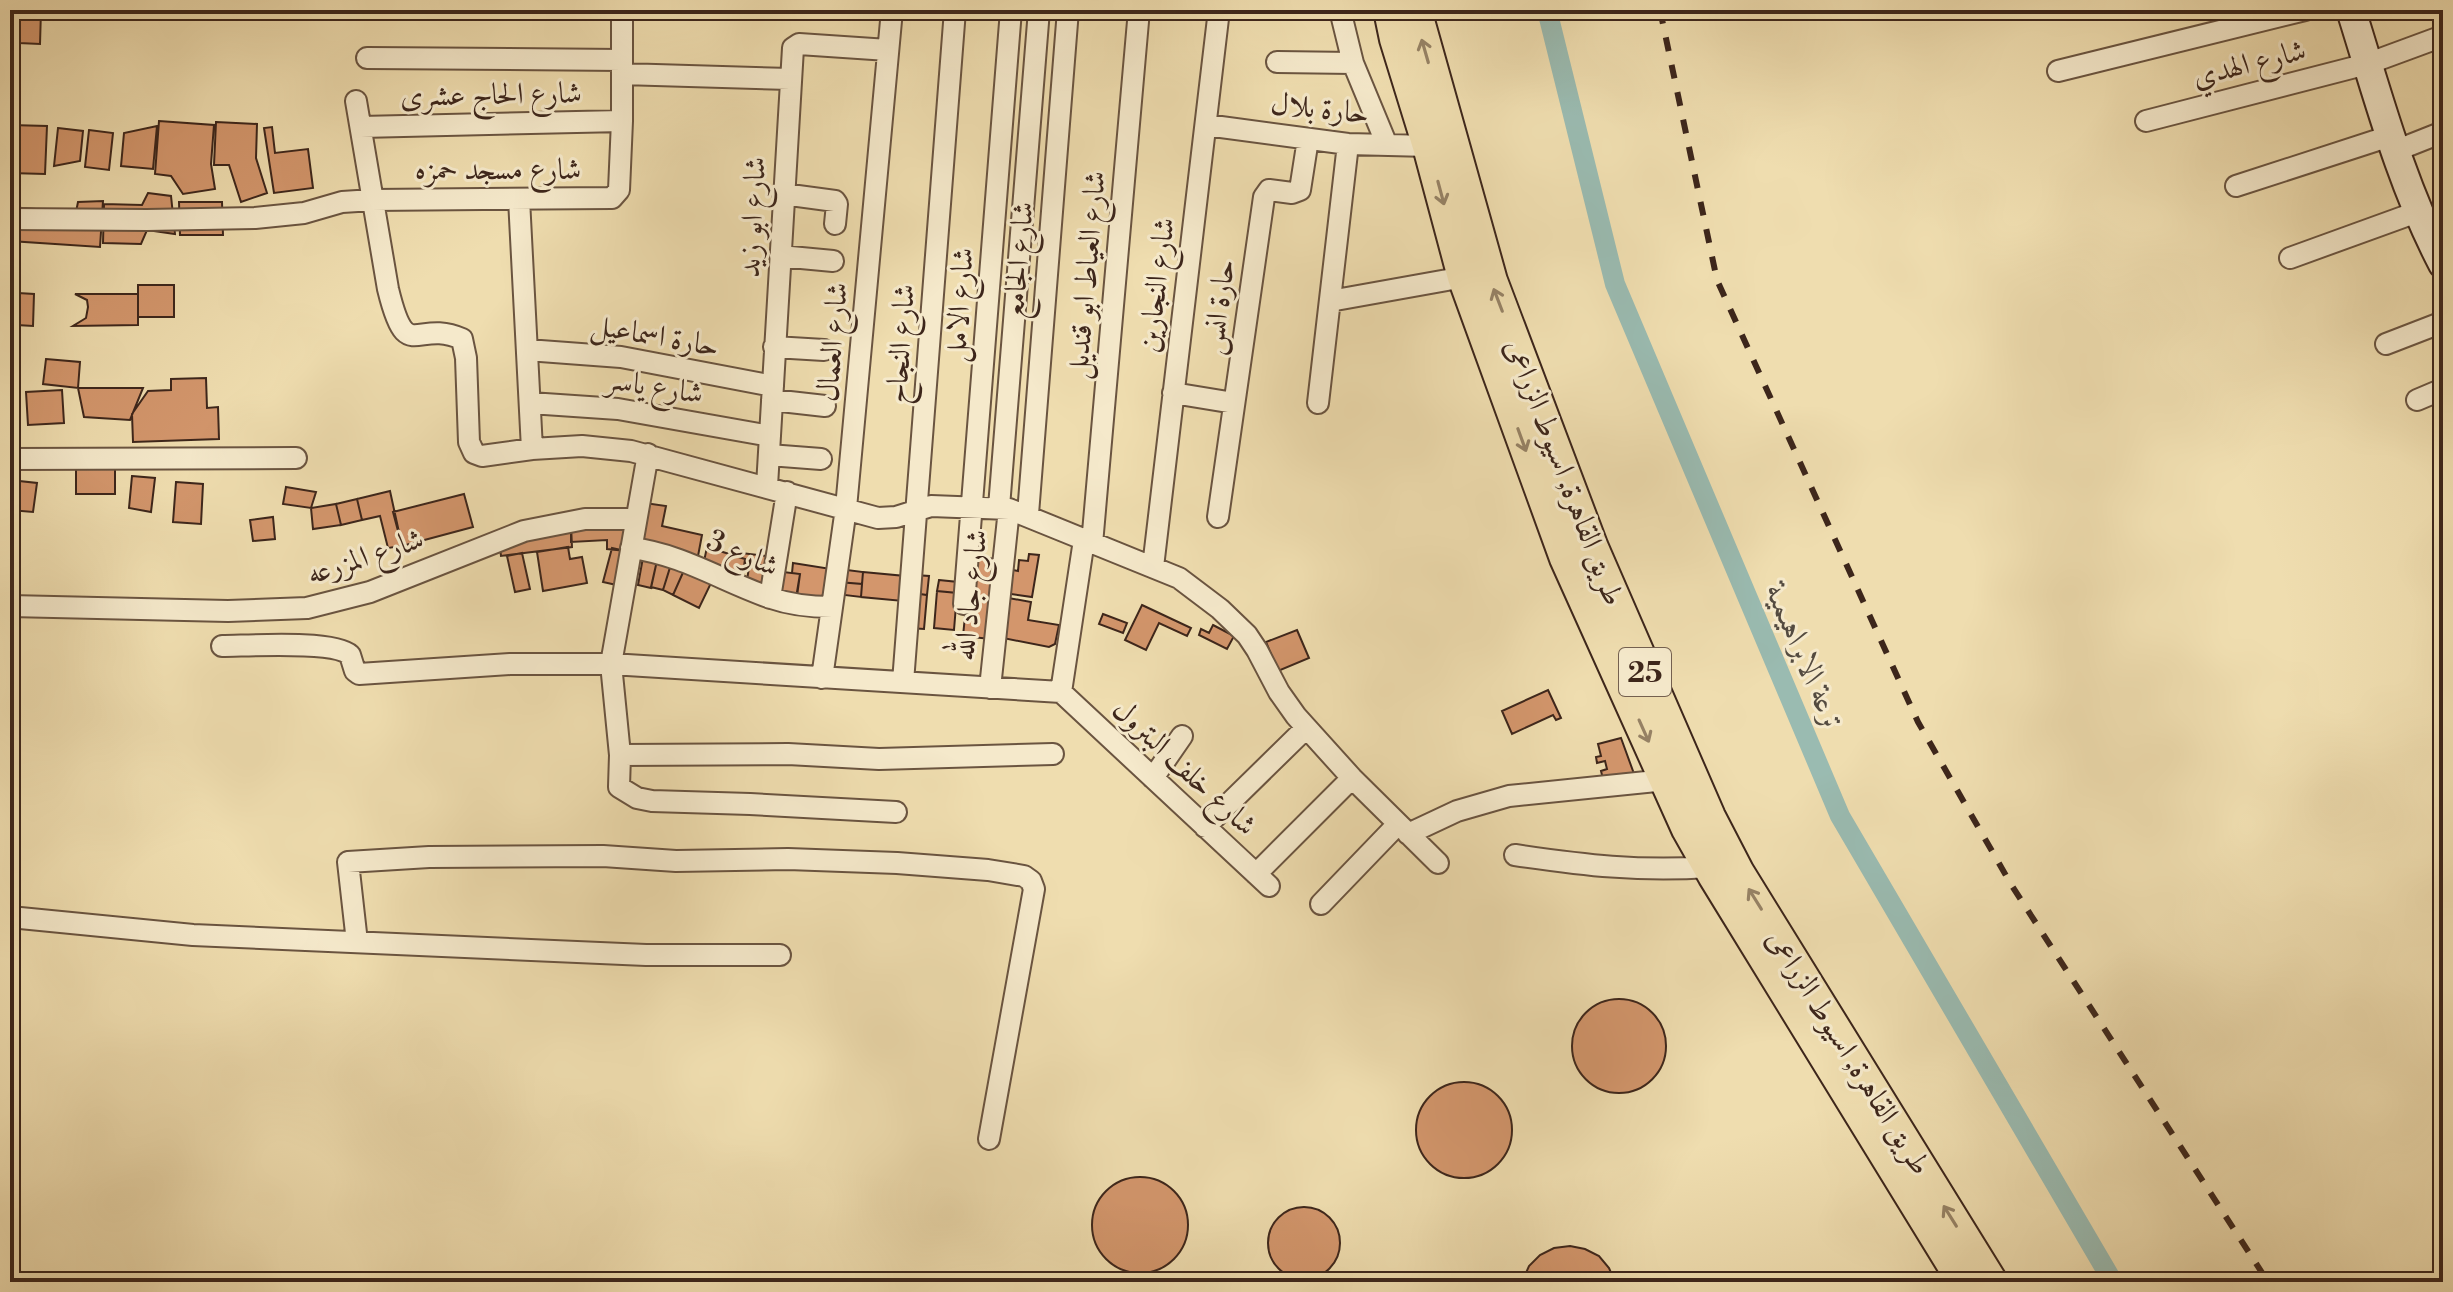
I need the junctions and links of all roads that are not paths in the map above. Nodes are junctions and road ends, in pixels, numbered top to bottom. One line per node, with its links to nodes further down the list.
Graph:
1 (622, 10): 20 (street)
2 (892, 10): 15 (street, شارع العمال)
3 (955, 10): 69 (street, شارع النجاح)
4 (1011, 10): 67 (street, شارع الامل)
5 (1039, 10): 70 (street, شارع جاد الله)
6 (1068, 10): 70 (street, شارع الجامع)
7 (1139, 10): 73 (street, شارع العياط ابو قنديل)
8 (1219, 10): 26 (street, شارع النجارين)
9 (1340, 10): 18 (street)
10 (1390, 10): 33 (highway, طريق القاهرة, اسيوط الزراعى / 25)
11 (1415, 10): 105 (highway, طريق القاهرة, اسيوط الزراعى / 25, one-way to 11)
12 (2305, 10): 21 (street)
13 (2351, 10): 19 (main road)
14 (2443, 36): 19 (street, شارع الهدي)
15 (888, 50): 22 (street, شارع ابو زيد); 68 (street, شارع العمال)
16 (367, 58): 20 (street)
17 (1277, 62): 18 (street)
18 (1353, 63): 32 (street)
19 (2367, 64): 25 (street, شارع الهدي); 31 (main road)
20 (622, 67): 22 (street); 24 (street)
21 (2058, 71)
22 (790, 79): 35 (street, شارع ابو زيد)
23 (356, 101): 27 (street)
24 (622, 121): 27 (street, شارع الحاج عشرى); 36 (street, شارع مسجد حمزه)
25 (2146, 121)
26 (1206, 125): 29 (street, حارة بلال); 54 (street, شارع النجارين)
27 (361, 127): 37 (street)
28 (2443, 132): 31 (street)
29 (1308, 139): 30 (street, حارة بلال); 57 (street, حارة انس)
30 (1348, 144): 32 (street, حارة بلال); 46 (street)
31 (2392, 144): 34 (street); 39 (main road)
32 (1387, 145): 33 (street, حارة بلال)
33 (1429, 146): 45 (highway, طريق القاهرة, اسيوط الزراعى / 25, one-way to 45)
34 (2236, 186)
35 (783, 194): 40 (street); 41 (street, شارع ابو زيد)
36 (519, 199): 37 (street, شارع مسجد حمزه); 50 (street)
37 (373, 200): 38 (street, شارع مسجد حمزه); 61 (street)
38 (10, 219)
39 (2428, 221): 42 (street); 44 (main road)
40 (835, 224)
41 (780, 256): 43 (street); 49 (street, شارع ابو زيد)
42 (2290, 258)
43 (833, 261)
44 (2443, 264)
45 (1464, 277): 46 (street); 92 (highway, طريق القاهرة, اسيوط الزراعى / 25, one-way to 92)
46 (1330, 301): 58 (street)
47 (2443, 322): 48 (street)
48 (2386, 344)
49 (774, 347): 51 (street); 53 (street, شارع ابو زيد)
50 (527, 350): 53 (street, حارة اسماعيل); 56 (street)
51 (824, 350)
52 (2443, 389): 55 (street)
53 (772, 393): 59 (street, حارة اسماعيل); 60 (street, شارع ابو زيد)
54 (1173, 393): 57 (street); 75 (street, شارع النجارين)
55 (2417, 400)
56 (530, 403): 60 (street, شارع ياسر); 61 (street)
57 (1234, 403): 71 (street, حارة انس)
58 (1318, 403)
59 (825, 406)
60 (769, 445): 65 (street, شارع ياسر); 66 (street, شارع ابو زيد)
61 (532, 449): 62 (street)
62 (648, 454): 66 (street); 72 (street)
63 (296, 458): 64 (street)
64 (10, 459)
65 (821, 459)
66 (777, 489): 68 (street); 76 (street, شارع ابو زيد)
67 (974, 506): 69 (street); 70 (street); 77 (street, شارع الامل)
68 (846, 508): 69 (street); 79 (street, شارع العمال)
69 (918, 509): 83 (street, شارع النجاح)
70 (1012, 510): 73 (street); 84 (street, شارع جاد الله)
71 (1218, 517)
72 (636, 519): 74 (street); 78 (street, شارع المزرعه)
73 (1088, 542): 75 (street); 85 (street, شارع العياط ابو قنديل)
74 (631, 548): 76 (street, شارع 3); 81 (street)
75 (1153, 567): 86 (street)
76 (770, 598): 79 (street, شارع 3)
77 (964, 604)
78 (10, 606)
79 (832, 607): 82 (street, شارع العمال)
80 (222, 646): 81 (street)
81 (611, 664): 82 (street); 89 (street)
82 (822, 678): 83 (street)
83 (903, 682): 84 (street)
84 (990, 688): 85 (street)
85 (1061, 692): 90 (street, شارع خلف البترول)
86 (1306, 728): 91 (street); 94 (street)
87 (1182, 736): 90 (street)
88 (1053, 754): 89 (street)
89 (620, 755): 93 (street)
90 (1153, 778): 94 (street, شارع خلف البترول)
91 (1352, 778): 94 (street, شارع خلف البترول); 95 (street)
92 (1666, 780): 95 (street); 98 (highway, طريق القاهرة, اسيوط الزراعى / 25)
93 (896, 812)
94 (1205, 827)
95 (1403, 829): 97 (street); 99 (street)
96 (1515, 855): 98 (street)
97 (1438, 863)
98 (1709, 867): 104 (highway, طريق القاهرة, اسيوط الزراعى / 25)
99 (1321, 904)
100 (10, 917): 101 (street)
101 (357, 942): 102 (street); 103 (street)
102 (780, 955)
103 (989, 1139)
104 (1964, 1282)
105 (1991, 1282)

